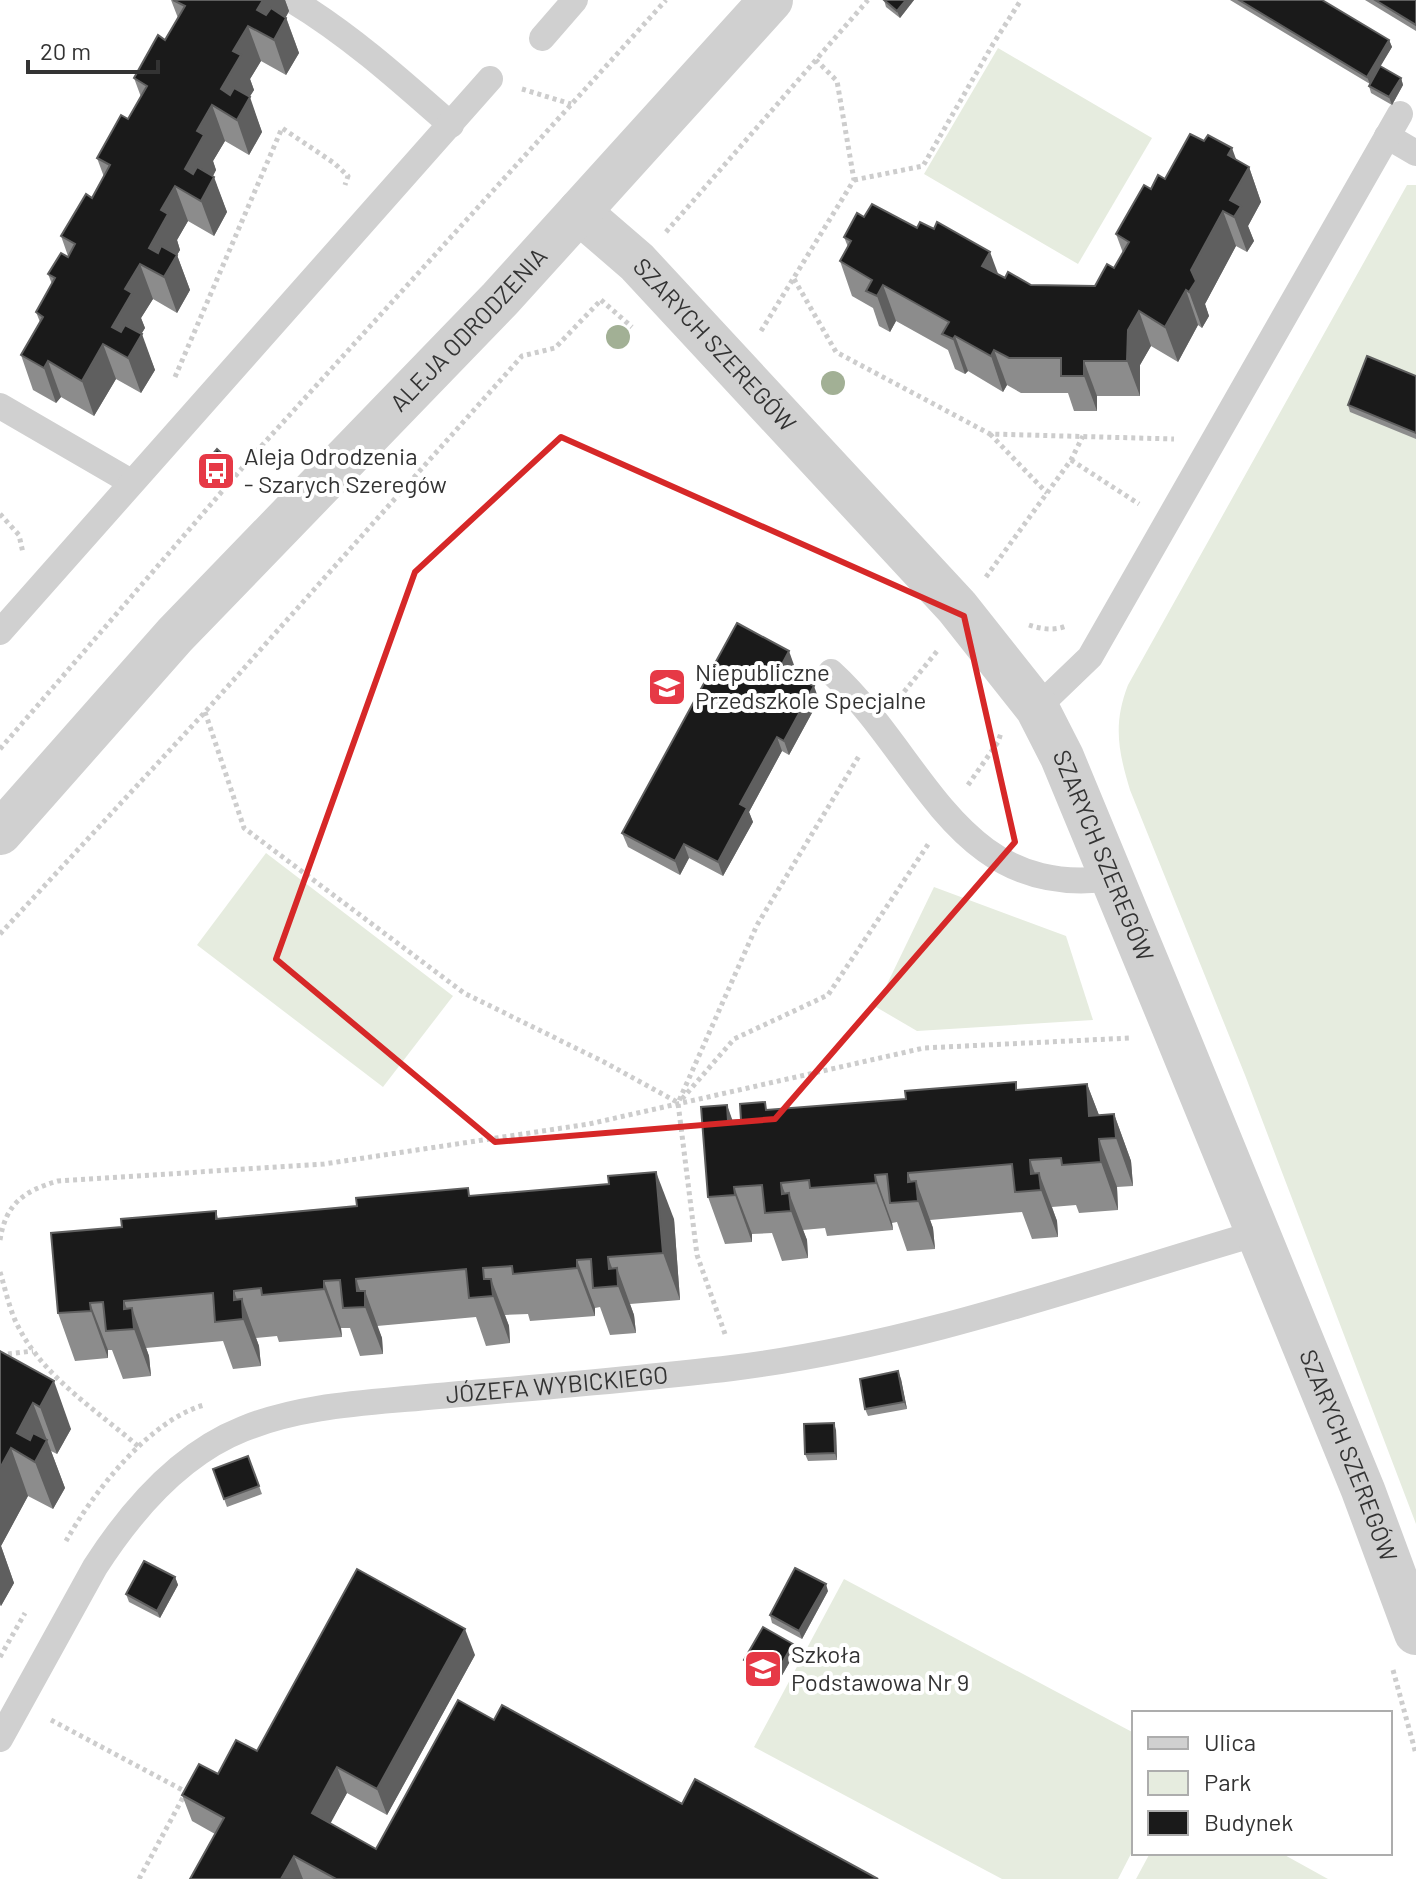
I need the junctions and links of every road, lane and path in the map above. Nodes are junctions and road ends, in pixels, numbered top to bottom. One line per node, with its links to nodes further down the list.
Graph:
1 (292, 0): 10 (lane)
2 (575, 0): 7 (lane)
3 (666, 0): 40 (path)
4 (771, 0): 14 (street, ALEJA ODRODZENIA)
5 (868, 0): 8 (path)
6 (1021, 0): 12 (path)
7 (542, 38)
8 (816, 60): 12 (path); 15 (path)
9 (490, 79): 10 (lane)
10 (451, 125): 26 (lane)
11 (1416, 153): 38 (lane)
12 (854, 180): 16 (path)
13 (344, 190): 20 (path)
14 (579, 212): 15 (street, SZARYCH SZEREGÓW); 42 (street, ALEJA ODRODZENIA)
15 (637, 262): 17 (path); 38 (street, SZARYCH SZEREGÓW)
16 (794, 279): 19 (path); 22 (path)
17 (601, 300): 18 (path); 37 (path)
18 (643, 337)
19 (757, 339)
20 (188, 371)
21 (0, 406): 26 (lane)
22 (990, 434): 23 (path); 27 (path)
23 (1083, 436): 24 (path); 25 (path)
24 (1188, 439)
25 (1071, 460): 27 (path); 28 (path)
26 (131, 482): 34 (lane)
27 (1047, 493): 31 (path)
28 (1147, 509)
29 (0, 514): 30 (path)
30 (23, 557)
31 (981, 584)
32 (1077, 621): 33 (path)
33 (1020, 623)
34 (0, 632)
35 (935, 652): 39 (path)
36 (831, 672): 39 (lane)
37 (205, 712): 44 (path); 46 (path)
38 (1021, 715): 41 (path); 43 (street, SZARYCH SZEREGÓW)
39 (878, 725): 41 (lane); 46 (path)
40 (0, 749)
41 (947, 815): 43 (lane); 46 (path)
42 (0, 833)
43 (1112, 878): 47 (street, SZARYCH SZEREGÓW)
44 (0, 934)
45 (1131, 1038): 46 (path)
46 (678, 1103): 48 (path); 50 (path)
47 (1258, 1233): 54 (street, SZARYCH SZEREGÓW); 55 (lane, JÓZEFA WYBICKIEGO)
48 (0, 1240)
49 (0, 1272): 51 (path)
50 (729, 1348)
51 (33, 1351): 52 (path); 53 (path)
52 (0, 1355)
53 (139, 1447)
54 (1416, 1633)
55 (19, 1704): 56 (lane, JÓZEFA WYBICKIEGO); 57 (path)
56 (0, 1739)
57 (186, 1791): 58 (path); 59 (path)
58 (195, 1796)
59 (139, 1879)

